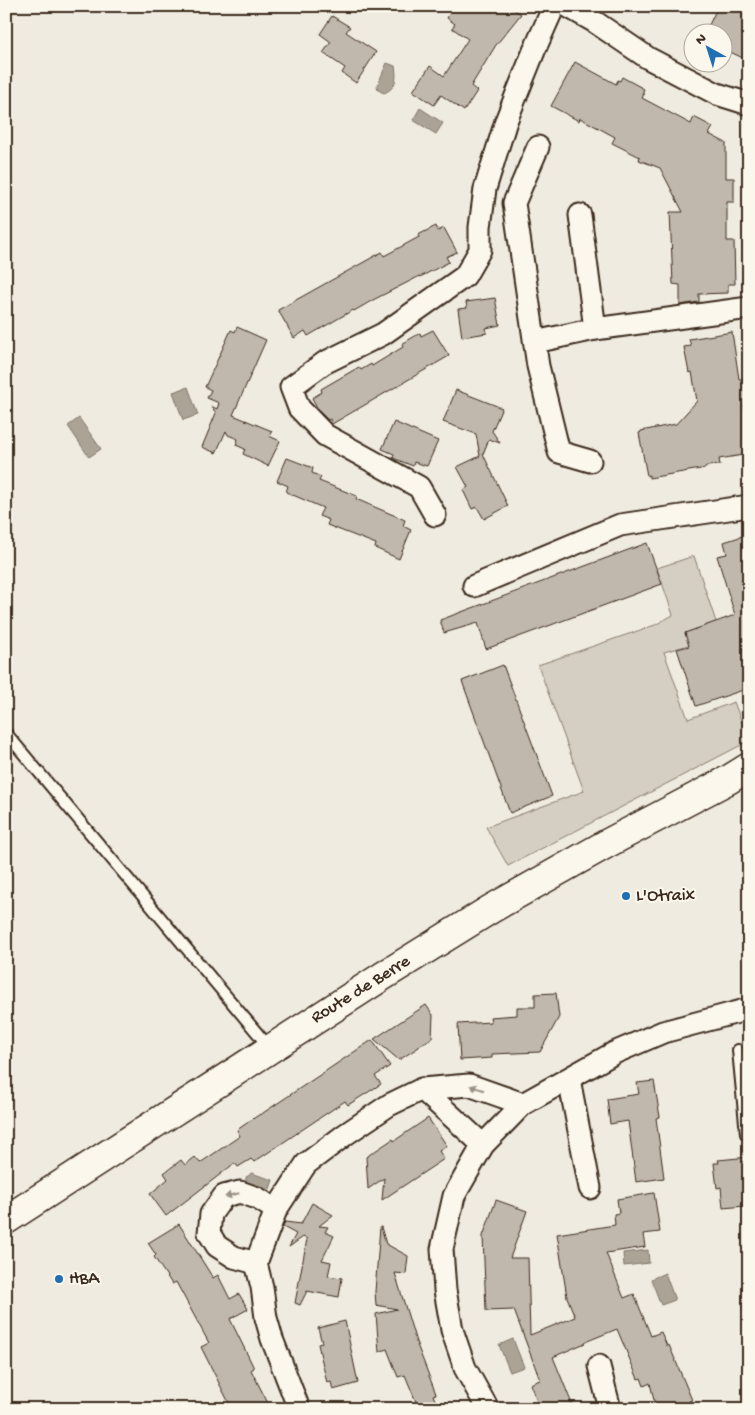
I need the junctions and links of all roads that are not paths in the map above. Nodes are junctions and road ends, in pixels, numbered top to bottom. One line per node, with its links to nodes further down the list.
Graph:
1 (554, 6): 11 (street)
2 (574, 8): 3 (street)
3 (749, 104)
4 (538, 147): 8 (street)
5 (580, 215): 7 (street)
6 (749, 308): 7 (street)
7 (595, 329): 8 (street)
8 (535, 342): 9 (street)
9 (590, 462)
10 (749, 506): 12 (street)
11 (435, 515)
12 (474, 586)
13 (6, 733): 16 (lane)
14 (742, 773): 16 (main road, Route de Berre)
15 (749, 1009): 18 (street)
16 (270, 1048): 25 (main road, Route de Berre)
17 (738, 1050): 21 (lane)
18 (569, 1079): 20 (street); 23 (street)
19 (422, 1089): 20 (street, one-way to 19); 22 (street); 24 (street)
20 (523, 1104): 22 (street)
21 (749, 1133)
22 (483, 1145): 29 (street)
23 (590, 1188)
24 (276, 1210): 26 (street); 26 (street, one-way to 26)
25 (6, 1220)
26 (256, 1263): 28 (street)
27 (599, 1366): 30 (street)
28 (299, 1409)
29 (488, 1409)
30 (610, 1409)

